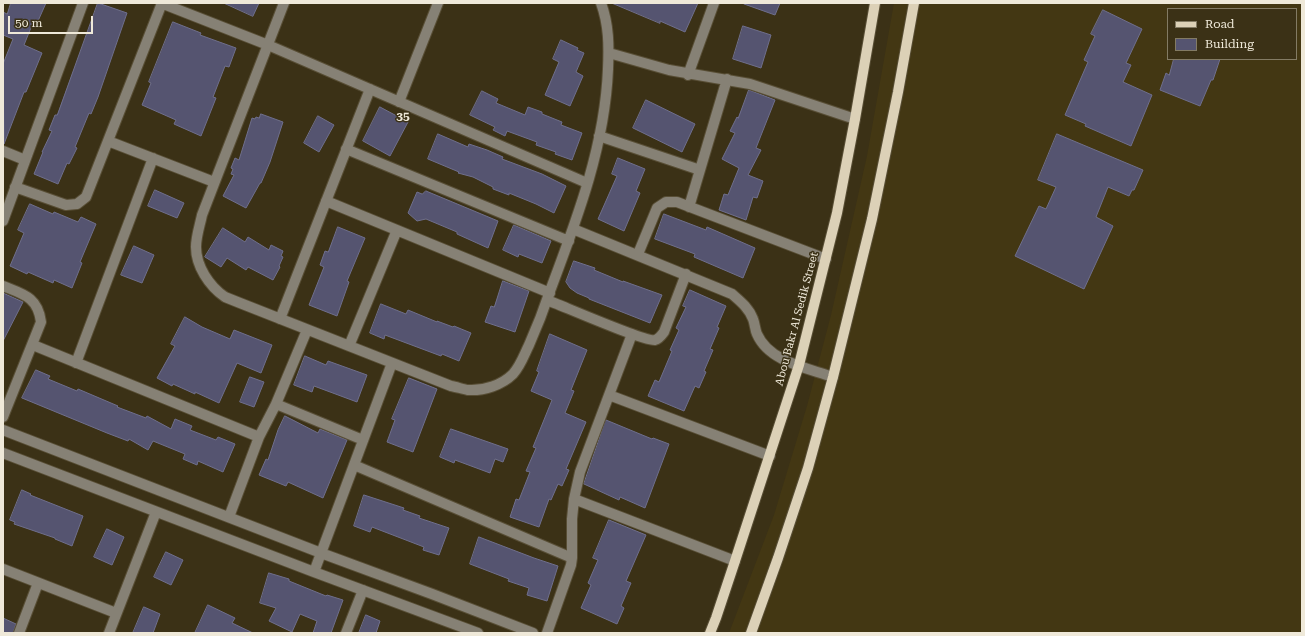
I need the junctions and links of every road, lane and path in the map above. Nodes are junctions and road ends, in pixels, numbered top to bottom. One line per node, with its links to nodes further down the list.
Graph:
1 (83, 3): 21 (street)
2 (162, 3): 9 (street); 17 (street)
3 (284, 3): 9 (street)
4 (438, 3): 14 (street)
5 (601, 3): 10 (street)
6 (714, 3): 11 (street)
7 (875, 3): 15 (main road, Abou Bakr Al Sedik Street)
8 (914, 3): 45 (main road)
9 (268, 45): 13 (street); 23 (street)
10 (609, 53): 11 (street); 16 (street)
11 (688, 75): 12 (street)
12 (727, 79): 15 (street); 22 (street)
13 (370, 89): 14 (street); 18 (street)
14 (399, 102): 24 (street)
15 (856, 119): 33 (main road, Abou Bakr Al Sedik Street)
16 (600, 136): 22 (street); 24 (street)
17 (108, 141): 20 (street); 25 (street)
18 (346, 149): 26 (street); 31 (street)
19 (3, 151): 21 (street)
20 (153, 158): 23 (street); 42 (street)
21 (25, 160): 25 (street)
22 (700, 170): 27 (street)
23 (214, 182): 37 (street)
24 (587, 183): 29 (street)
25 (15, 187): 28 (street)
26 (326, 201): 30 (street); 37 (street)
27 (689, 207): 32 (street); 33 (street)
28 (3, 221)
29 (573, 229): 31 (street); 32 (street)
30 (397, 230): 36 (street); 41 (street)
31 (569, 241): 36 (street)
32 (638, 254): 34 (street)
33 (826, 259): 44 (main road, Abou Bakr Al Sedik Street)
34 (686, 274): 39 (street); 44 (street)
35 (3, 286): 40 (street)
36 (549, 296): 39 (street); 43 (street)
37 (280, 319): 38 (street)
38 (307, 330): 41 (street); 47 (street)
39 (632, 334): 46 (street)
40 (33, 345): 42 (street); 48 (street)
41 (349, 346): 43 (street)
42 (76, 363): 50 (street)
43 (392, 363): 51 (street)
44 (799, 365): 45 (street); 53 (main road, Abou Bakr Al Sedik Street)
45 (833, 377): 73 (main road)
46 (609, 394): 53 (street); 55 (street)
47 (276, 404): 50 (street); 51 (street)
48 (3, 416)
49 (3, 430): 57 (street)
50 (259, 437): 57 (street)
51 (363, 440): 54 (street)
52 (3, 453): 56 (street)
53 (770, 456): 60 (main road, Abou Bakr Al Sedik Street)
54 (354, 465): 58 (street); 59 (street)
55 (574, 499): 59 (street); 60 (street)
56 (156, 512): 62 (street); 65 (street)
57 (229, 517): 58 (street)
58 (321, 553): 62 (street); 70 (street)
59 (572, 558): 71 (street)
60 (735, 561): 72 (main road, Abou Bakr Al Sedik Street)
61 (3, 569): 63 (street)
62 (314, 572): 64 (street)
63 (38, 583): 65 (street); 66 (street)
64 (363, 590): 68 (street); 69 (street)
65 (116, 613): 67 (street)
66 (19, 633)
67 (108, 633)
68 (346, 633)
69 (478, 633)
70 (533, 633)
71 (547, 633)
72 (710, 633)
73 (751, 633)

